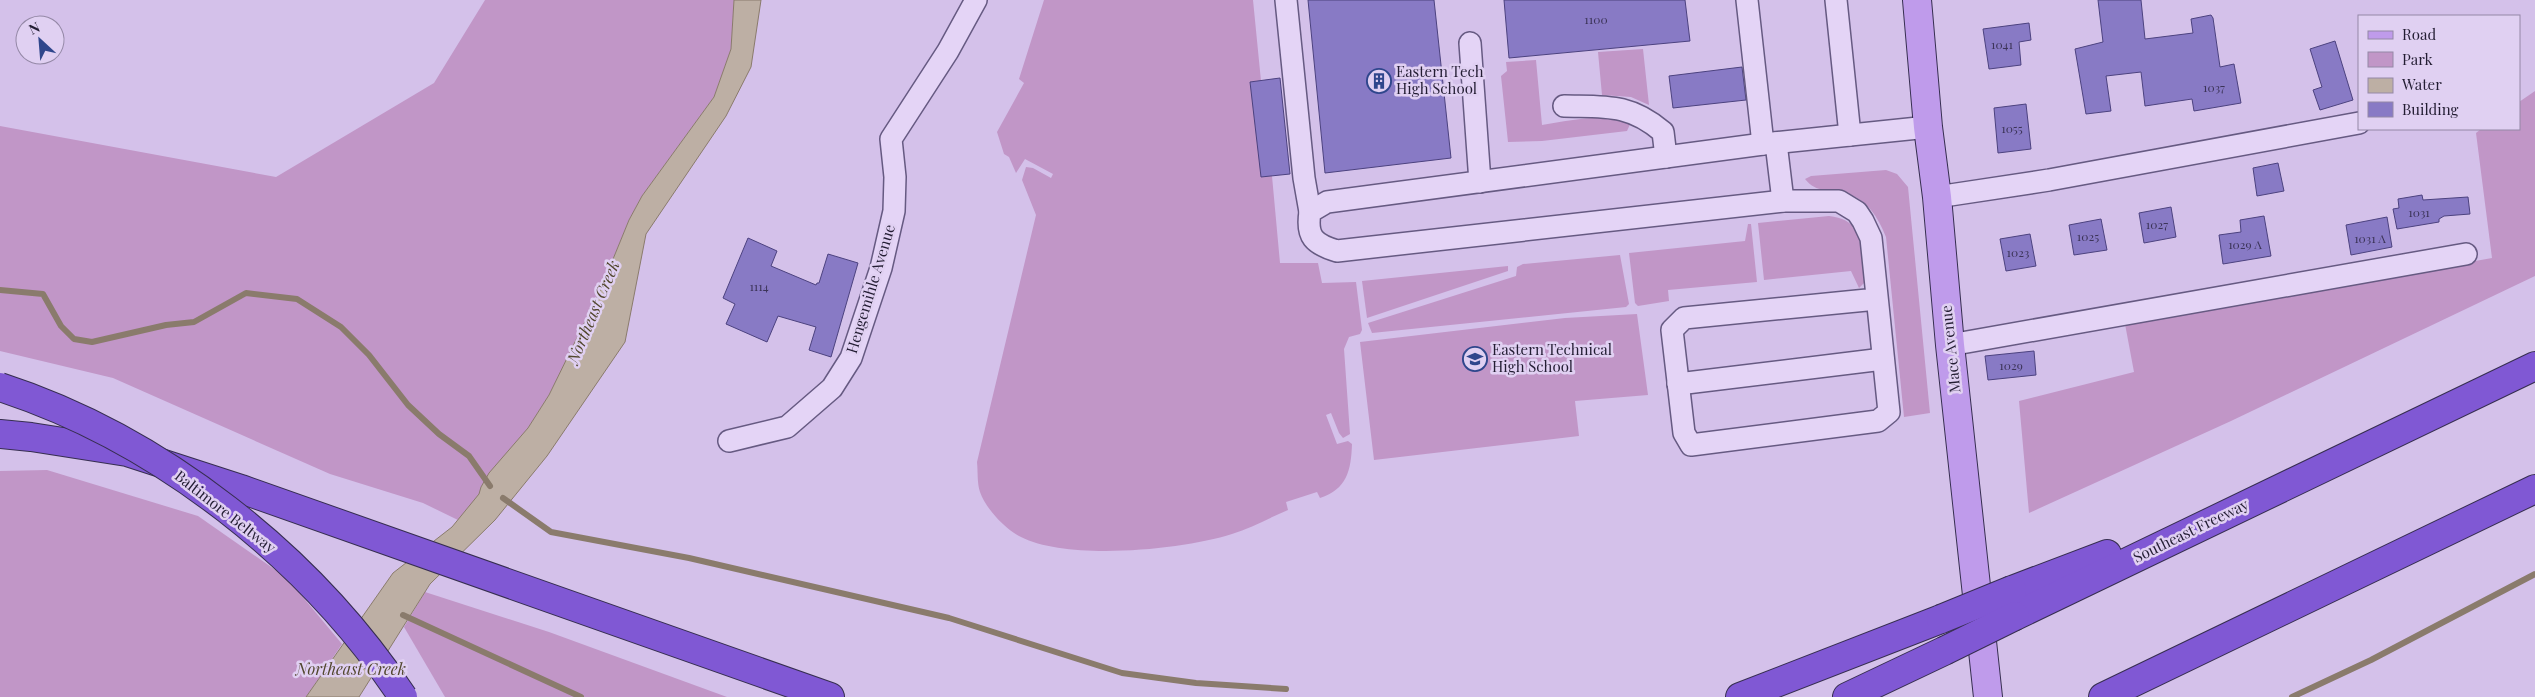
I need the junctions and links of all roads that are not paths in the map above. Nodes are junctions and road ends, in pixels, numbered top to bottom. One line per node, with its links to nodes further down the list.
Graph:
1 (976, 0): 25 (lane, Hengemihle Avenue)
2 (1286, 0): 16 (lane)
3 (1747, 0): 11 (lane)
4 (1836, 0): 10 (lane)
5 (1916, 0): 9 (main road, Mace Avenue)
6 (1470, 43): 13 (lane)
7 (1564, 106): 12 (lane)
8 (2358, 123): 14 (lane)
9 (1928, 127): 10 (lane); 14 (main road, Mace Avenue)
10 (1850, 135): 11 (lane)
11 (1769, 144): 12 (lane); 15 (lane)
12 (1666, 157): 13 (lane)
13 (1480, 182): 16 (lane)
14 (1937, 197): 19 (main road, Mace Avenue)
15 (1783, 201): 16 (lane); 18 (lane)
16 (1310, 212)
17 (2466, 254): 19 (lane)
18 (1877, 299): 20 (lane); 22 (lane)
19 (1950, 345): 32 (main road, Mace Avenue)
20 (1883, 359): 22 (lane); 22 (lane)
21 (2535, 366): 27 (highway)
22 (1678, 384)
23 (0, 387): 29 (highway, Baltimore Beltway, bridge)
24 (0, 434): 28 (highway)
25 (729, 441)
26 (2535, 489): 33 (highway)
27 (2013, 603): 30 (highway, bridge); 31 (highway, bridge)
28 (821, 694)
29 (403, 697)
30 (1740, 697)
31 (1847, 697)
32 (1988, 697)
33 (2103, 697)

